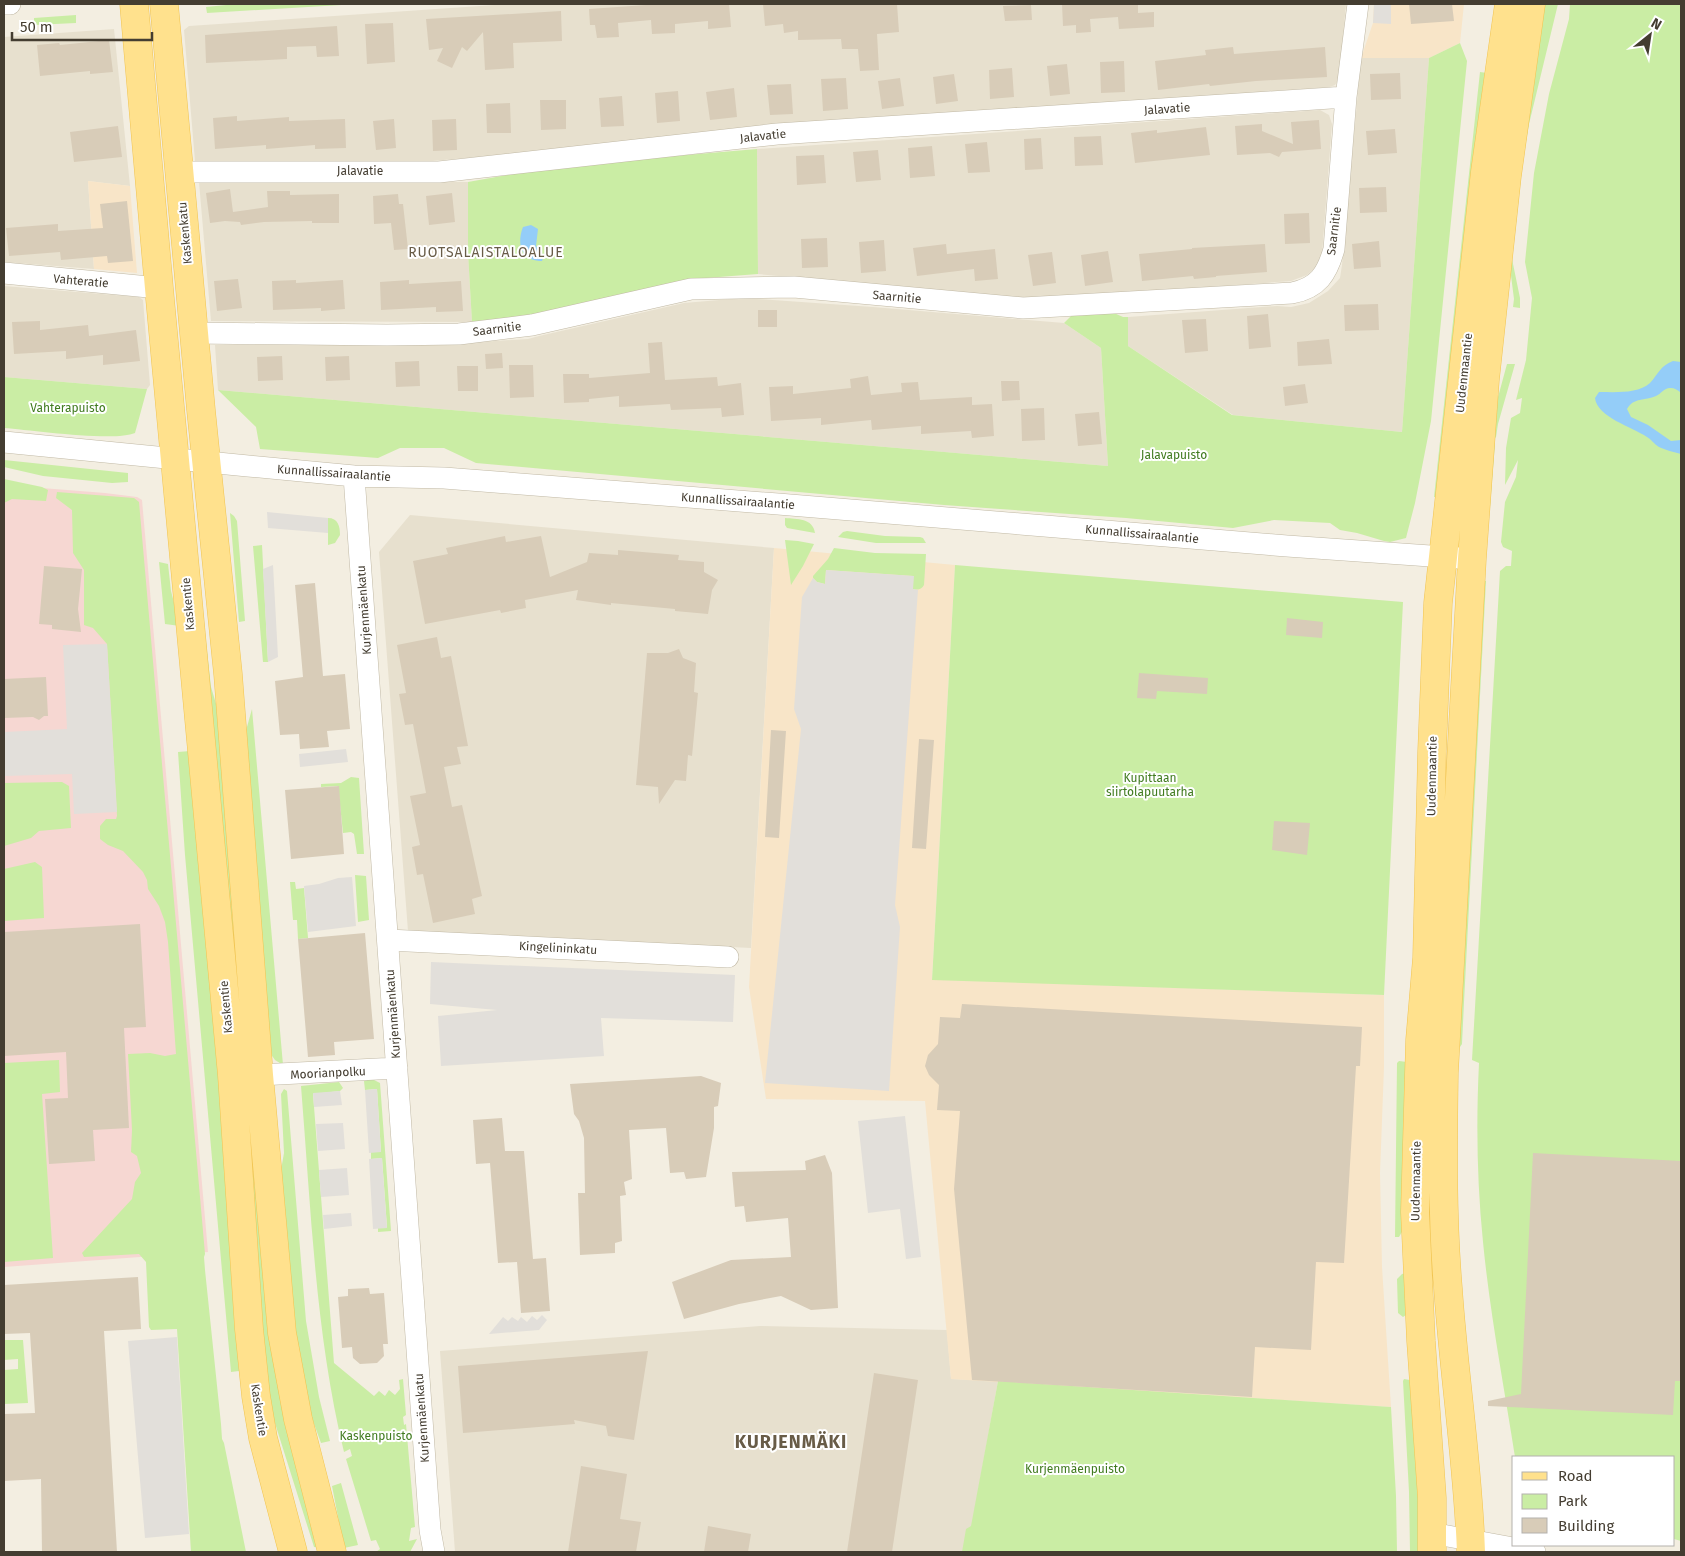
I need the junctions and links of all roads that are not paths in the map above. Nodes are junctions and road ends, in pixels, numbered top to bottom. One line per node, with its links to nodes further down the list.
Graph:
1 (4, 4): 2 (street)
2 (10, 4)
3 (134, 4): 11 (main road)
4 (164, 4): 9 (main road, Kaskenkatu)
5 (1358, 4): 8 (street, Saarnitie)
6 (1509, 4): 17 (main road, Uudenmaantie)
7 (1531, 4): 18 (main road, Uudenmaantie)
8 (1346, 97): 9 (street, Jalavatie); 12 (street, Saarnitie)
9 (180, 172): 12 (main road, Kaskenkatu)
10 (4, 274): 11 (street, Vahteratie)
11 (159, 288): 14 (main road)
12 (194, 333): 15 (main road, Kaskenkatu)
13 (4, 442): 14 (street, Kunnallissairaalantie)
14 (175, 458): 15 (street, Kunnallissairaalantie); 25 (main road, Kaskentie)
15 (206, 462): 16 (street, Kunnallissairaalantie); 22 (main road)
16 (354, 476): 17 (street, Kunnallissairaalantie); 19 (street, Kurjenmäenkatu)
17 (1442, 557): 18 (street, Kunnallissairaalantie); 23 (main road, Uudenmaantie)
18 (1472, 559): 24 (main road, Uudenmaantie)
19 (388, 940): 20 (street, Kingelininkatu); 21 (street, Kurjenmäenkatu)
20 (728, 957)
21 (397, 1068): 22 (street, Moorianpolku); 27 (street, Kurjenmäenkatu)
22 (259, 1075): 26 (main road)
23 (1432, 1542): 24 (street)
24 (1471, 1546): 28 (street)
25 (293, 1552)
26 (332, 1552)
27 (434, 1552)
28 (1535, 1552)

